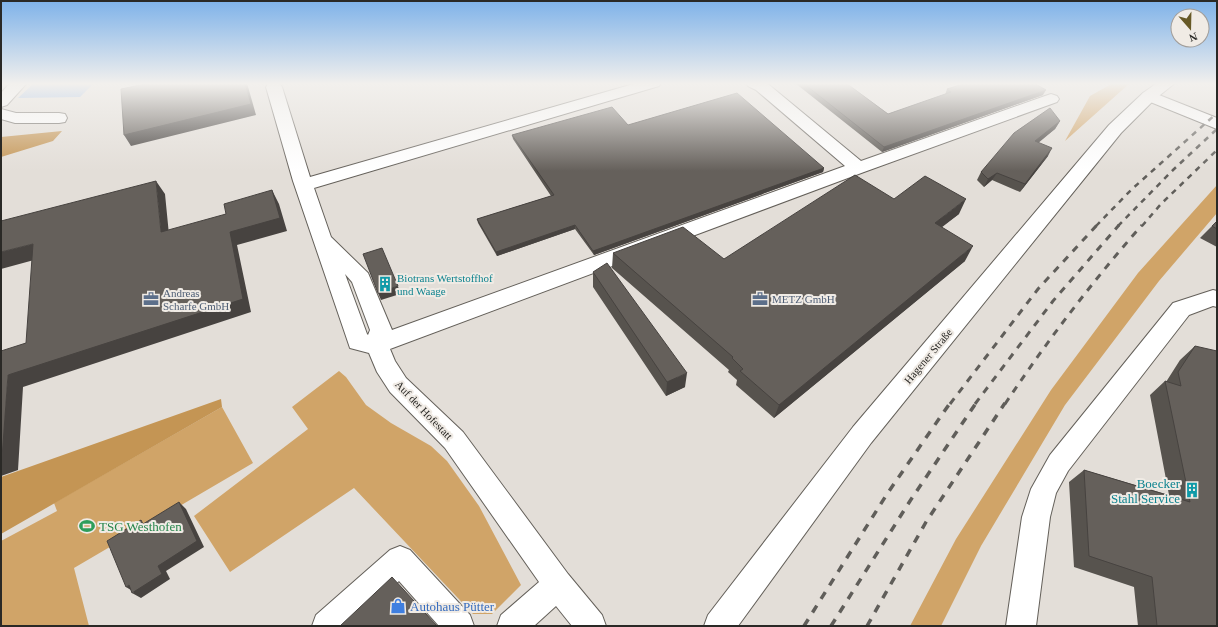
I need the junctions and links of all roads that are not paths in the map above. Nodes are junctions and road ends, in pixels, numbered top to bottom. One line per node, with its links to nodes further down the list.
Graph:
1 (282, 112): 11 (main road)
2 (553, 112): 11 (main road)
3 (795, 112): 10 (main road)
4 (1014, 112): 10 (main road)
5 (1133, 112): 21 (main road, Hagener Straße)
6 (1188, 112): 9 (main road)
7 (1, 114): 8 (main road)
8 (59, 118)
9 (1217, 124)
10 (858, 168): 15 (main road)
11 (304, 185): 12 (main road)
12 (321, 236): 13 (main road); 13 (main road)
13 (347, 276): 15 (main road, Auf der Hofestatt); 15 (main road)
14 (1217, 299): 22 (main road)
15 (373, 331): 16 (main road, Auf der Hofestatt)
16 (558, 584): 19 (main road); 20 (main road, Auf der Hofestatt)
17 (327, 626): 18 (main road)
18 (459, 626)
19 (512, 626)
20 (591, 626)
21 (719, 626)
22 (1021, 626)

